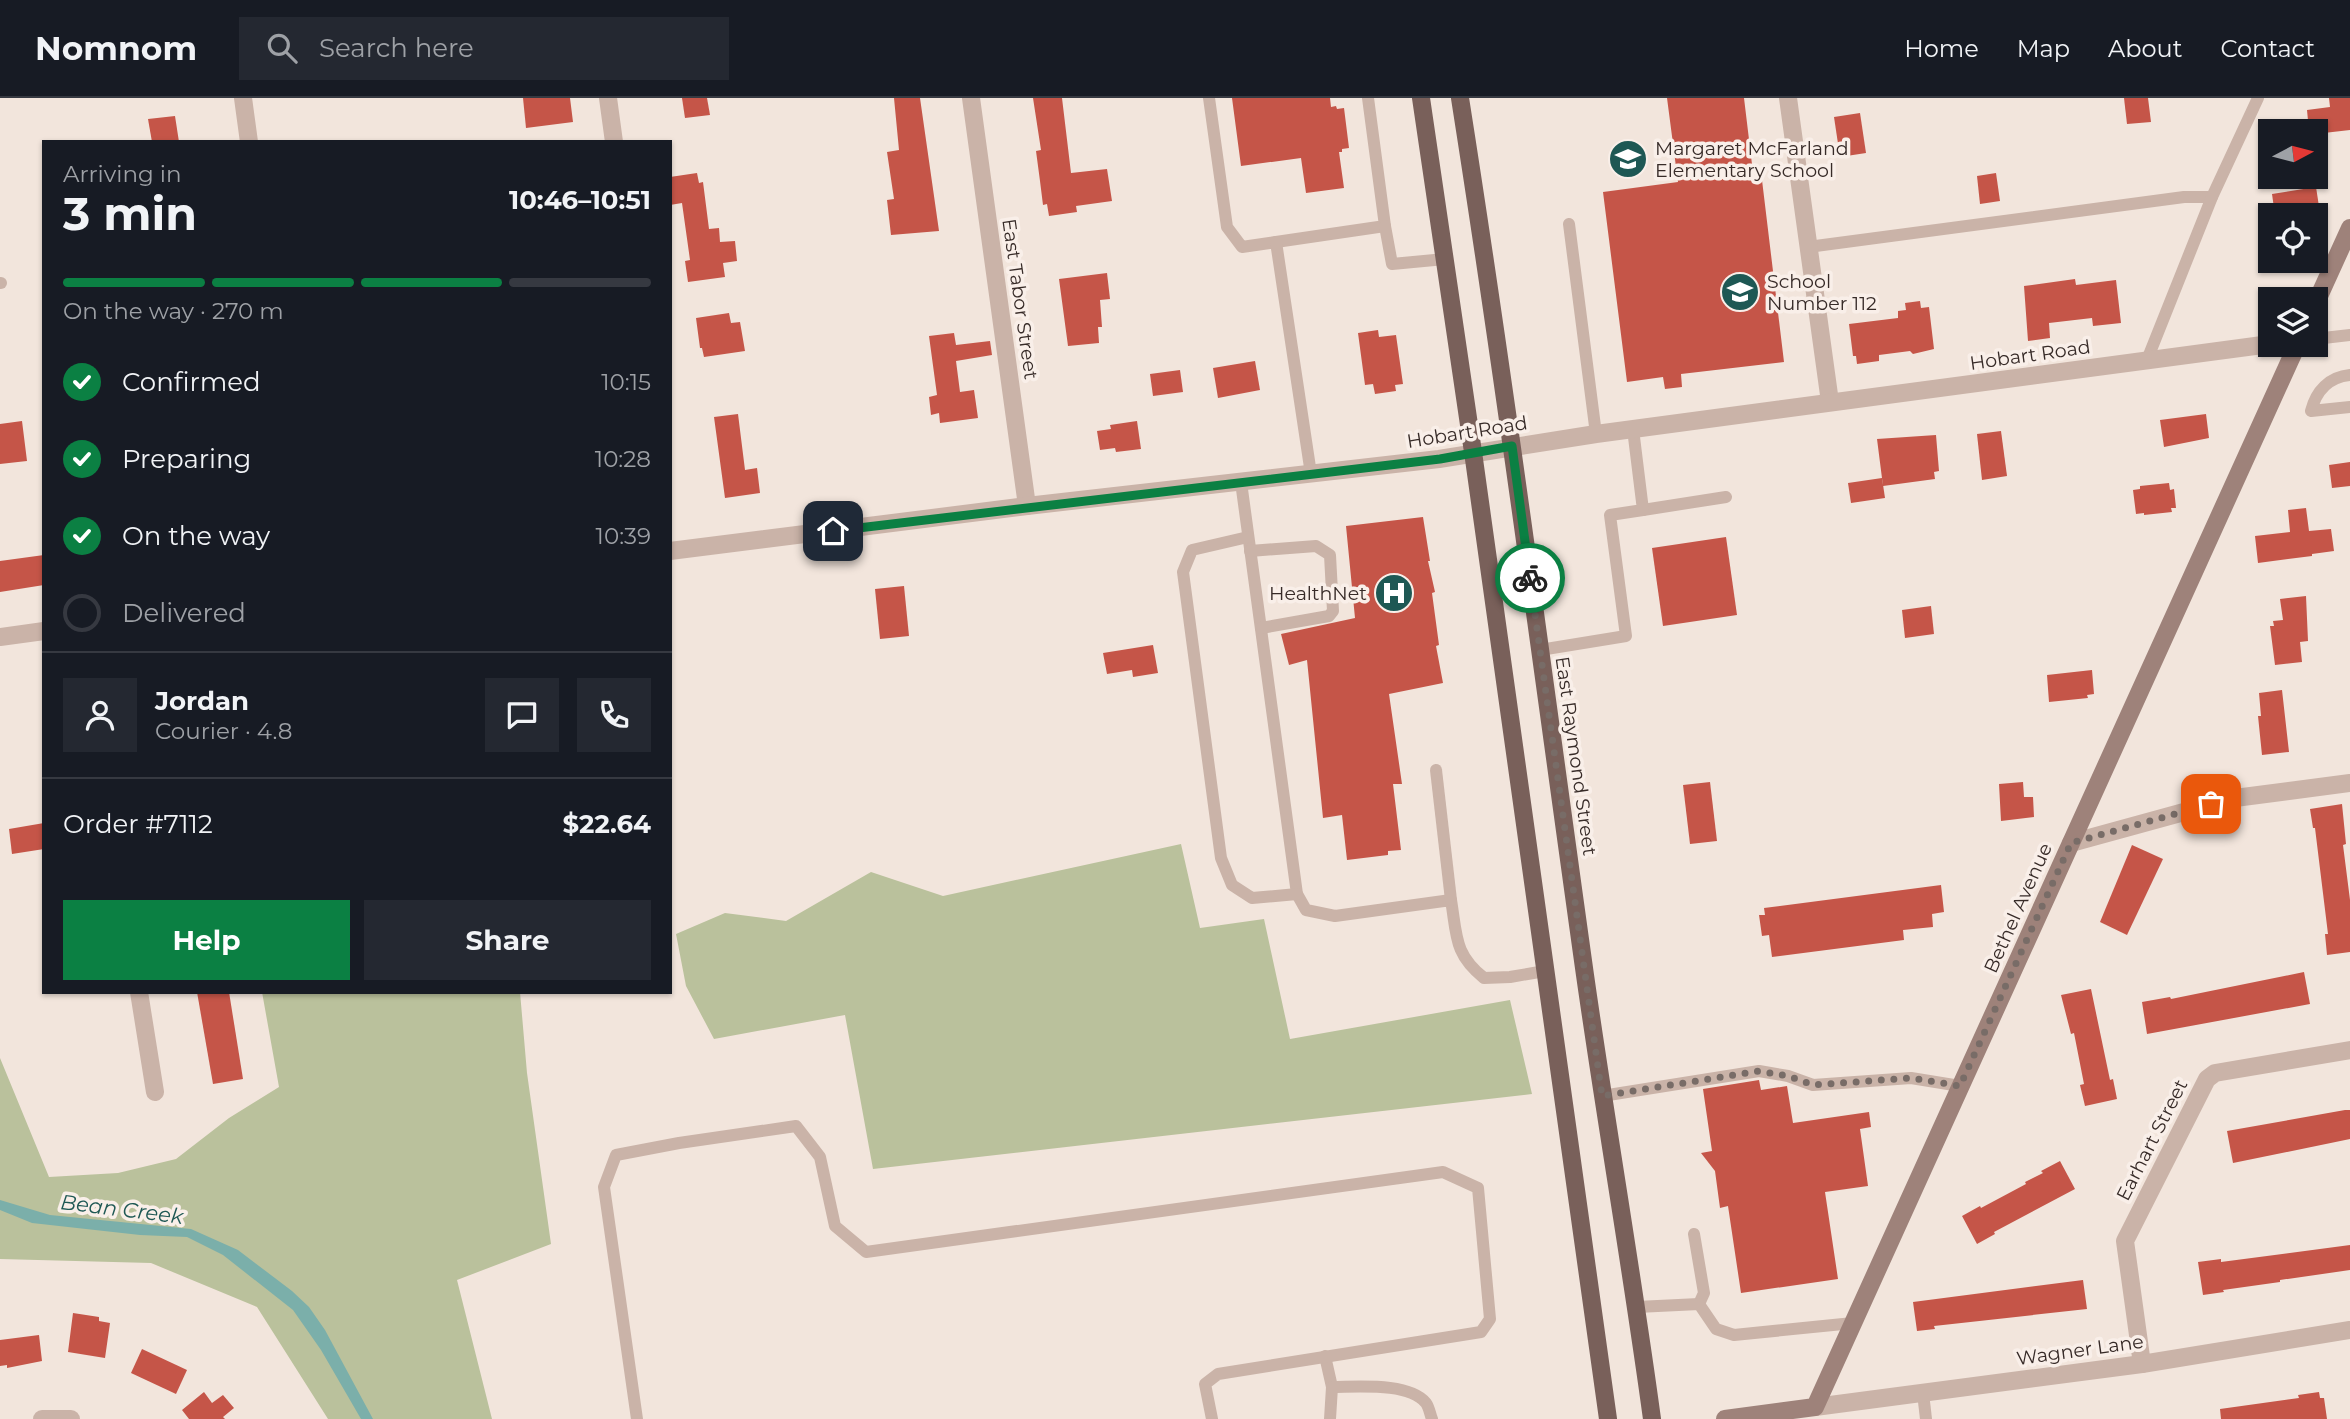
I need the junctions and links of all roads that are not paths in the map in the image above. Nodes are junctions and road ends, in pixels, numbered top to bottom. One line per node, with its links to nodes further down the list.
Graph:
1 (243, 98): 10 (street)
2 (608, 98): 11 (street)
3 (971, 98): 35 (street, East Tabor Street)
4 (1209, 98): 16 (lane)
5 (1368, 98): 14 (lane)
6 (1421, 98): 18 (main road)
7 (1460, 98): 30 (main road, East Raymond Street)
8 (1788, 98): 17 (street)
9 (2258, 98): 12 (lane)
10 (249, 140)
11 (614, 140)
12 (2212, 197): 17 (lane); 24 (lane)
13 (1569, 225): 29 (lane)
14 (1385, 226): 16 (lane); 18 (lane)
15 (2350, 228): 19 (street)
16 (1276, 242): 32 (lane)
17 (1808, 247): 26 (street)
18 (1445, 259): 31 (main road)
19 (2323, 287)
20 (2350, 335): 21 (lane)
21 (2328, 338)
22 (2258, 346): 24 (street, Hobart Road)
23 (2292, 357): 45 (street, Bethel Avenue)
24 (2147, 360): 26 (street, Hobart Road)
25 (2350, 375): 27 (lane)
26 (1830, 402): 28 (street, Hobart Road)
27 (2350, 407)
28 (1633, 429): 29 (street, Hobart Road); 36 (lane)
29 (1596, 434): 30 (street, Hobart Road)
30 (1512, 446): 31 (street, Hobart Road); 42 (main road, East Raymond Street)
31 (1473, 452): 32 (street, Hobart Road); 48 (main road)
32 (1311, 474): 33 (street, Hobart Road)
33 (1241, 482): 35 (street, Hobart Road); 37 (lane)
34 (1726, 497): 36 (lane)
35 (1027, 506): 38 (street, Hobart Road)
36 (1643, 510): 42 (lane)
37 (1249, 544): 39 (lane); 39 (lane); 46 (lane)
38 (672, 550)
39 (1261, 628): 46 (lane)
40 (42, 631): 41 (street)
41 (0, 637)
42 (1540, 650): 53 (main road, East Raymond Street)
43 (1436, 770): 47 (lane)
44 (2350, 783): 45 (street)
45 (2071, 843): 51 (street, Bethel Avenue)
46 (1297, 894): 47 (lane)
47 (1451, 900): 48 (lane)
48 (1545, 971): 64 (main road)
49 (139, 994): 52 (street)
50 (2350, 1050): 60 (street, Earhart Street)
51 (1960, 1086): 53 (lane); 57 (street, Bethel Avenue)
52 (155, 1092)
53 (1602, 1096): 56 (main road, East Raymond Street)
54 (1694, 1234): 55 (lane)
55 (1699, 1304): 56 (lane); 57 (lane)
56 (1637, 1307): 71 (main road, East Raymond Street)
57 (1853, 1323): 63 (street, Bethel Avenue)
58 (2350, 1330): 60 (street, Wagner Lane)
59 (1325, 1356): 61 (lane); 67 (lane); 68 (lane)
60 (2142, 1364): 62 (street, Wagner Lane)
61 (1332, 1387): 69 (lane); 70 (lane)
62 (1923, 1393): 63 (street, Wagner Lane); 73 (lane)
63 (1815, 1407): 72 (street)
64 (1603, 1418)
65 (42, 1419): 66 (street)
66 (71, 1419)
67 (637, 1419)
68 (1212, 1419)
69 (1330, 1419)
70 (1432, 1419)
71 (1652, 1419)
72 (1725, 1419)
73 (1926, 1419)

